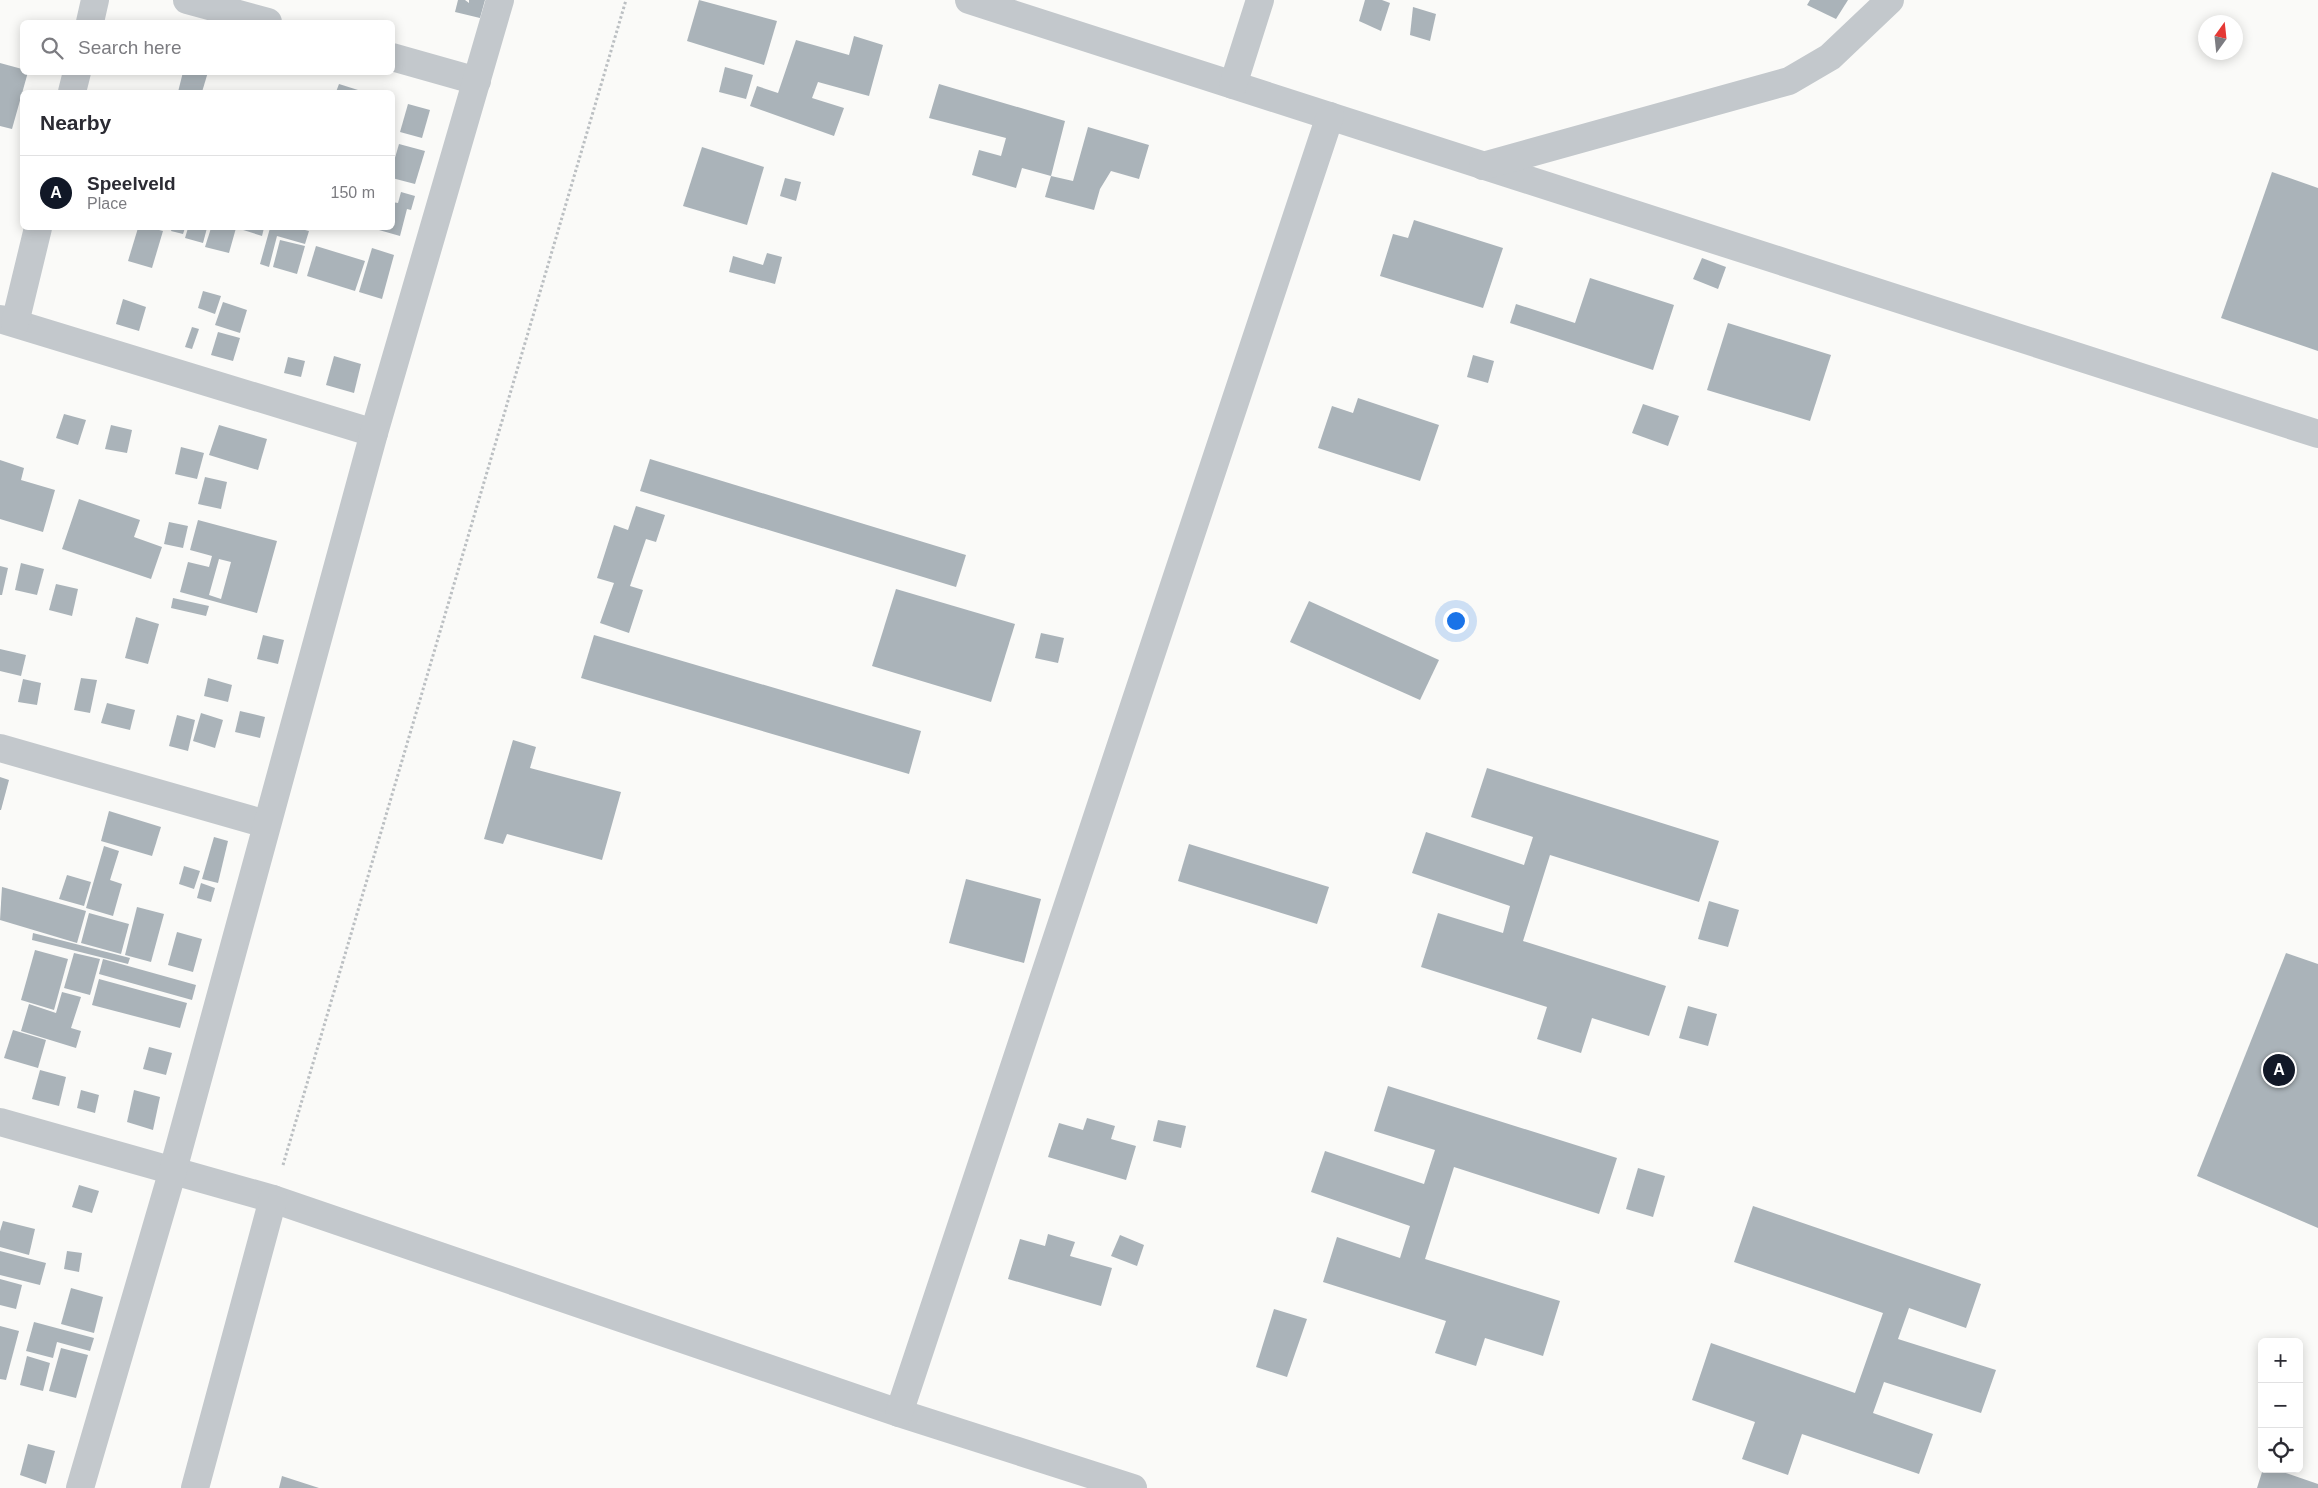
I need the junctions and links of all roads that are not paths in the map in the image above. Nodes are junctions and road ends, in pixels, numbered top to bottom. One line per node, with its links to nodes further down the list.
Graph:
1 (95, 0): 7 (street)
2 (187, 0): 8 (street)
3 (500, 0): 11 (street)
4 (969, 0): 12 (street)
5 (1260, 0): 12 (street)
6 (1890, 0): 15 (street)
7 (90, 20)
8 (261, 20)
9 (395, 58): 11 (street)
10 (76, 75): 13 (street)
11 (477, 81): 18 (street)
12 (1233, 85): 14 (street)
13 (72, 90)
14 (1330, 116): 15 (street); 25 (street)
15 (1484, 166): 19 (street)
16 (37, 230): 17 (street)
17 (7, 321): 18 (street)
18 (374, 433): 21 (street)
19 (2318, 434)
20 (0, 748): 21 (street)
21 (266, 824): 23 (street)
22 (0, 1122): 23 (street)
23 (173, 1170): 24 (street); 26 (street)
24 (273, 1199): 25 (street); 27 (street)
25 (899, 1414): 28 (street)
26 (80, 1488)
27 (195, 1488)
28 (1133, 1488)

